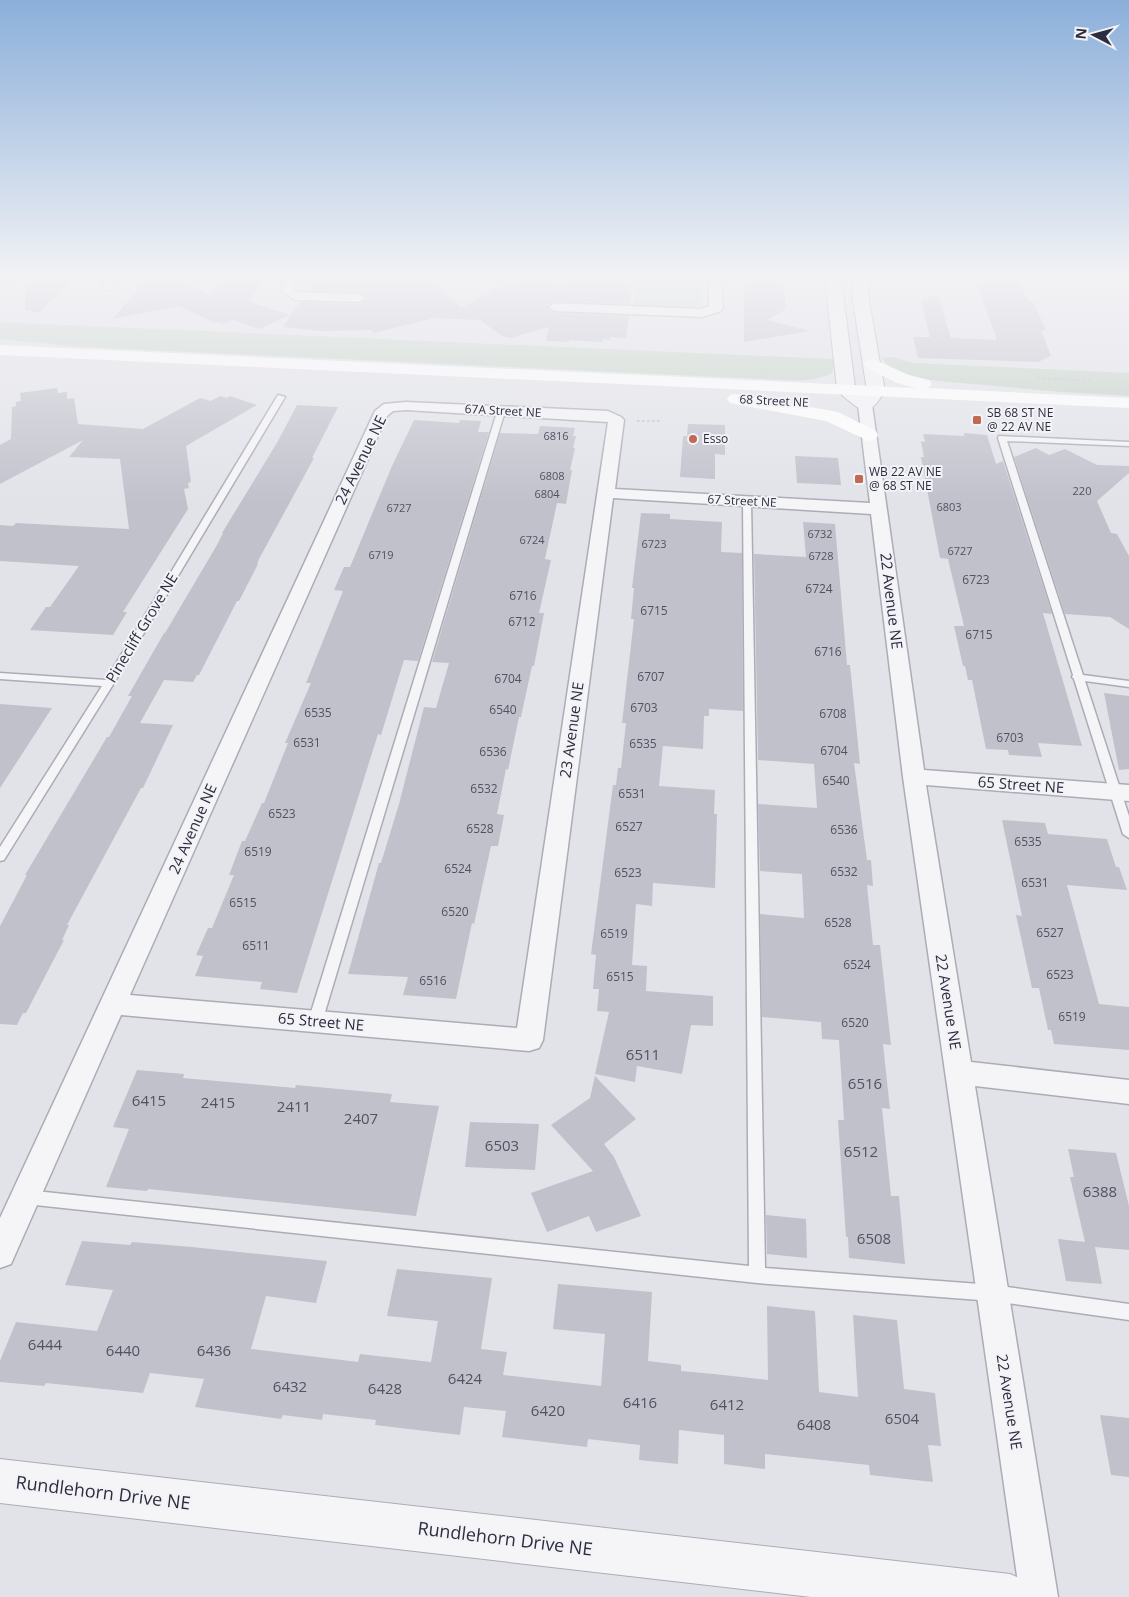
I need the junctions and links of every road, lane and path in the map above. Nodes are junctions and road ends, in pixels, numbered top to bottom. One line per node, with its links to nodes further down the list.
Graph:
1 (77, 354): 6 (main road, 68 Street NE)
2 (841, 354): 6 (street)
3 (871, 354): 5 (street)
4 (0, 364): 10 (main road, 68 Street NE)
5 (873, 364): 7 (main road); 9 (street)
6 (846, 389): 9 (street)
7 (1021, 397): 9 (main road, 68 Street NE); 11 (main road, 68 Street NE)
8 (281, 398): 25 (lane, Pinecliff Grove NE)
9 (871, 398): 10 (main road, 68 Street NE); 14 (main road, 68 Street NE); 18 (street, 22 Avenue NE)
10 (736, 399): 18 (main road)
11 (1129, 403)
12 (389, 408): 13 (street, 67A Street NE); 31 (street, 24 Avenue NE)
13 (501, 411): 15 (street, 67A Street NE); 32 (lane)
14 (1129, 417)
15 (616, 420): 20 (street, 23 Avenue NE)
16 (641, 421): 17 (path)
17 (661, 422)
18 (869, 435): 22 (street, 22 Avenue NE)
19 (1129, 444): 24 (lane)
20 (606, 493): 21 (street, 67 Street NE); 33 (street, 23 Avenue NE)
21 (747, 501): 22 (street, 67 Street NE); 38 (lane)
22 (879, 508): 27 (street, 22 Avenue NE)
23 (0, 676): 25 (lane)
24 (1077, 677): 26 (lane); 28 (lane)
25 (109, 683): 30 (lane, Pinecliff Grove NE)
26 (1129, 684)
27 (914, 777): 28 (street, 65 Street NE); 34 (street, 22 Avenue NE)
28 (1122, 792): 29 (lane)
29 (1129, 834)
30 (0, 857)
31 (114, 1004): 32 (street, 65 Street NE); 36 (street, 24 Avenue NE)
32 (315, 1022): 33 (street, 65 Street NE)
33 (529, 1040)
34 (959, 1072): 35 (street); 39 (street, 22 Avenue NE)
35 (1129, 1092)
36 (26, 1197): 37 (street, 24 Avenue NE); 38 (lane)
37 (0, 1253)
38 (757, 1275): 39 (lane)
39 (993, 1293): 40 (lane); 43 (street, 22 Avenue NE)
40 (1129, 1312)
41 (0, 1481): 42 (street, Rundlehorn Drive NE)
42 (1010, 1597)
43 (1039, 1597)

